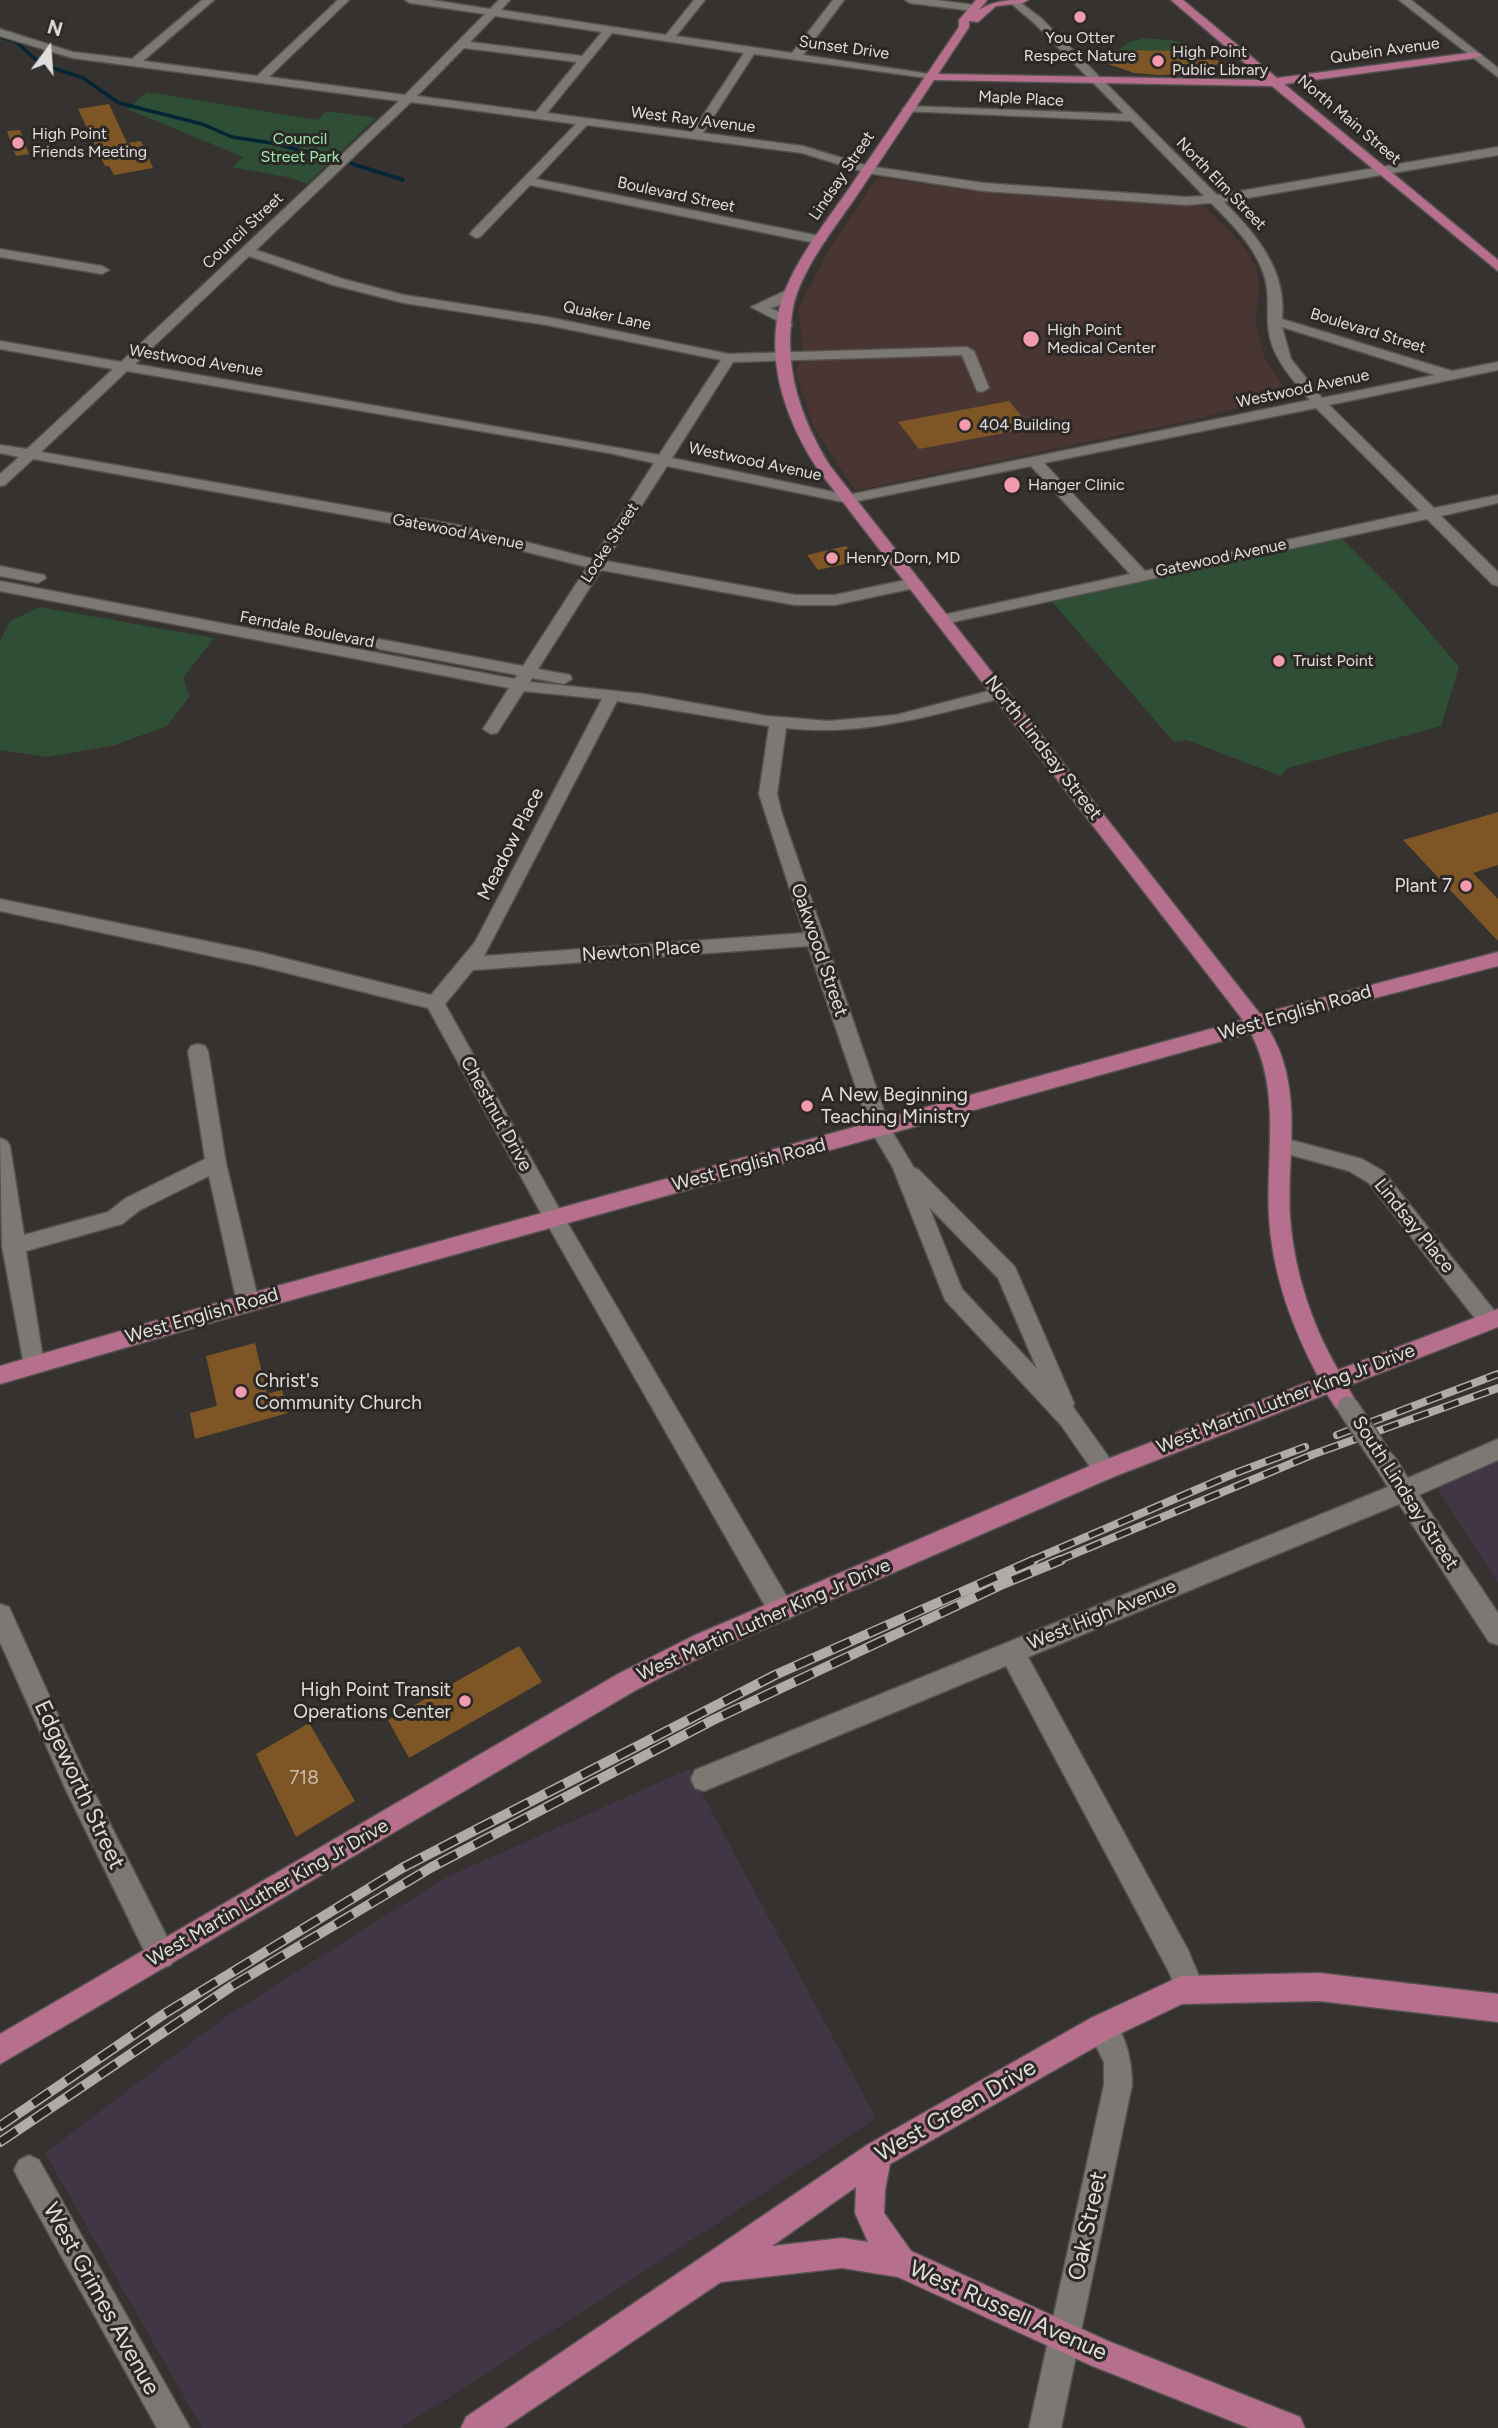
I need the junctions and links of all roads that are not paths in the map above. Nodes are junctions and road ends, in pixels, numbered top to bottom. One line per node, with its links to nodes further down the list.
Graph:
1 (209, 0): 24 (street)
2 (344, 0): 27 (street)
3 (410, 0): 13 (street, Sunset Drive)
4 (505, 0): 13 (street, Council Street)
5 (700, 0): 18 (street)
6 (839, 0): 22 (street)
7 (910, 0): 12 (street)
8 (1029, 0): 14 (street)
9 (1176, 0): 29 (main road, North Main Street)
10 (1404, 0): 21 (street)
11 (1010, 1): 14 (street); 15 (main road, Lindsay Street)
12 (978, 4): 15 (main road, Lindsay Street)
13 (492, 12): 16 (street, Sunset Drive); 19 (street, Council Street)
14 (1037, 20): 28 (street, North Elm Street)
15 (964, 27): 26 (main road, Lindsay Street)
16 (609, 30): 18 (street, Sunset Drive); 23 (street)
17 (0, 32): 24 (street, West Ray Avenue)
18 (667, 40): 20 (street, Sunset Drive)
19 (460, 44): 23 (street); 30 (street, Council Street)
20 (751, 51): 22 (street, Sunset Drive); 35 (street)
21 (1482, 54): 25 (street); 29 (main road, Qubein Avenue)
22 (794, 57): 26 (street, Sunset Drive)
23 (583, 59): 32 (street)
24 (133, 64): 27 (street, West Ray Avenue)
25 (1498, 74)
26 (930, 77): 28 (main road, Sunset Drive); 31 (main road, Lindsay Street)
27 (258, 80): 30 (street, West Ray Avenue)
28 (1097, 80): 29 (main road, Sunset Drive); 33 (street, North Elm Street)
29 (1277, 82): 38 (main road, North Main Street)
30 (406, 99): 32 (street, West Ray Avenue); 43 (street, Council Street)
31 (908, 110): 33 (street, Maple Place); 37 (main road, Lindsay Street)
32 (539, 116): 34 (street, West Ray Avenue)
33 (1132, 118): 40 (street, North Elm Street)
34 (584, 122): 35 (street, West Ray Avenue); 39 (street)
35 (695, 136): 37 (street, West Ray Avenue)
36 (1498, 151): 38 (street, West Ray Avenue)
37 (867, 169): 40 (street, West Ray Avenue); 42 (main road, Lindsay Street)
38 (1384, 172): 40 (street, West Ray Avenue); 45 (main road, North Main Street)
39 (526, 181): 41 (street); 42 (street, Boulevard Street)
40 (1210, 198): 48 (street, North Elm Street)
41 (476, 234)
42 (820, 240): 47 (main road, Lindsay Street)
43 (247, 251): 52 (street, Quaker Lane); 54 (street, Council Street)
44 (0, 253): 46 (street)
45 (1498, 267)
46 (102, 270)
47 (791, 292): 49 (main road, Lindsay Street); 49 (street)
48 (1276, 321): 55 (street, Boulevard Street); 57 (street, North Elm Street)
49 (785, 325): 51 (main road, Lindsay Street)
50 (0, 345): 54 (street, Westwood Avenue)
51 (784, 357): 52 (street, Quaker Lane); 56 (street, Quaker Lane); 63 (main road, North Lindsay Street)
52 (729, 358): 60 (street, Locke Street)
53 (1498, 366): 55 (street, Westwood Avenue)
54 (123, 367): 59 (street, Council Street); 60 (street, Westwood Avenue)
55 (1449, 375): 57 (street, Westwood Avenue)
56 (982, 388)
57 (1320, 404): 61 (street, Westwood Avenue); 65 (street, North Elm Street)
58 (0, 449): 59 (street, Gatewood Avenue)
59 (30, 454): 62 (street, Council Street); 66 (street, Gatewood Avenue)
60 (664, 460): 63 (street, Westwood Avenue); 66 (street, Locke Street)
61 (1034, 461): 63 (street, Westwood Avenue); 68 (street)
62 (0, 482)
63 (848, 499): 70 (main road, North Lindsay Street)
64 (1498, 499): 65 (street, Gatewood Avenue)
65 (1430, 514): 68 (street, Gatewood Avenue); 69 (street, North Elm Street)
66 (596, 564): 70 (street, Gatewood Avenue); 73 (street, Locke Street)
67 (0, 570): 73 (street, Ferndale Boulevard)
68 (1140, 575): 72 (street, Gatewood Avenue)
69 (1498, 581)
70 (915, 583): 72 (main road, North Lindsay Street)
71 (0, 586): 73 (street, Ferndale Boulevard)
72 (944, 619): 74 (main road, North Lindsay Street)
73 (522, 678): 75 (street, Ferndale Boulevard); 77 (street, Locke Street)
74 (1000, 693): 76 (street, Ferndale Boulevard); 83 (main road, North Lindsay Street)
75 (612, 695): 76 (street, Ferndale Boulevard); 81 (street, Meadow Place)
76 (778, 724): 79 (street, Oakwood Street)
77 (491, 729)
78 (0, 905): 82 (street)
79 (815, 939): 81 (street, Newton Place); 85 (street, Oakwood Street)
80 (1498, 959): 83 (main road, West English Road)
81 (468, 964): 82 (street, Meadow Place)
82 (435, 1003): 91 (street, Chestnut Drive)
83 (1256, 1023): 85 (main road, West English Road); 86 (main road, North Lindsay Street)
84 (198, 1051): 88 (street)
85 (880, 1129): 89 (street, Oakwood Street); 91 (main road, West English Road)
86 (1280, 1145): 94 (street, Lindsay Place); 97 (main road, South Lindsay Street)
87 (0, 1146): 90 (street)
88 (216, 1163): 92 (street); 93 (street)
89 (903, 1167): 99 (street, Oakwood Street); 99 (street, Oakwood Street)
90 (2, 1171): 92 (street)
91 (554, 1219): 93 (main road, West English Road); 103 (street, Chestnut Drive)
92 (13, 1246): 95 (street)
93 (248, 1303): 95 (main road, West English Road)
94 (1494, 1319): 97 (main road, West Martin Luther King Jr Drive)
95 (33, 1365): 96 (main road, West English Road)
96 (0, 1375)
97 (1331, 1381): 98 (main road, South Lindsay Street); 101 (main road, West Martin Luther King Jr Drive)
98 (1348, 1407): 102 (street, South Lindsay Street, bridge)
99 (1069, 1418): 101 (street, Oakwood Street)
100 (1498, 1449): 102 (street, West High Avenue)
101 (1105, 1470): 103 (main road, West Martin Luther King Jr Drive)
102 (1404, 1491): 105 (street, South Lindsay Street); 106 (street, West High Avenue)
103 (781, 1610): 108 (main road, West Martin Luther King Jr Drive)
104 (1, 1621): 108 (street, Edgeworth Street)
105 (1498, 1634)
106 (1012, 1653): 107 (street, West High Avenue); 109 (street)
107 (704, 1779)
108 (161, 1955): 112 (main road, West Martin Luther King Jr Drive)
109 (1191, 1990): 110 (main road, West Green Drive); 111 (main road, West Green Drive)
110 (1498, 2008)
111 (1101, 2028): 113 (main road, West Green Drive); 117 (street, Oak Street)
112 (0, 2050)
113 (877, 2155): 115 (main road); 116 (main road, West Green Drive)
114 (29, 2170): 118 (street, West Grimes Avenue)
115 (900, 2262): 116 (main road, West Russell Avenue); 117 (main road, West Russell Avenue)
116 (716, 2267): 119 (main road, West Green Drive)
117 (1064, 2336): 120 (street, Oak Street); 121 (main road, West Russell Avenue)
118 (174, 2428)
119 (477, 2428)
120 (1045, 2428)
121 (1289, 2428)

